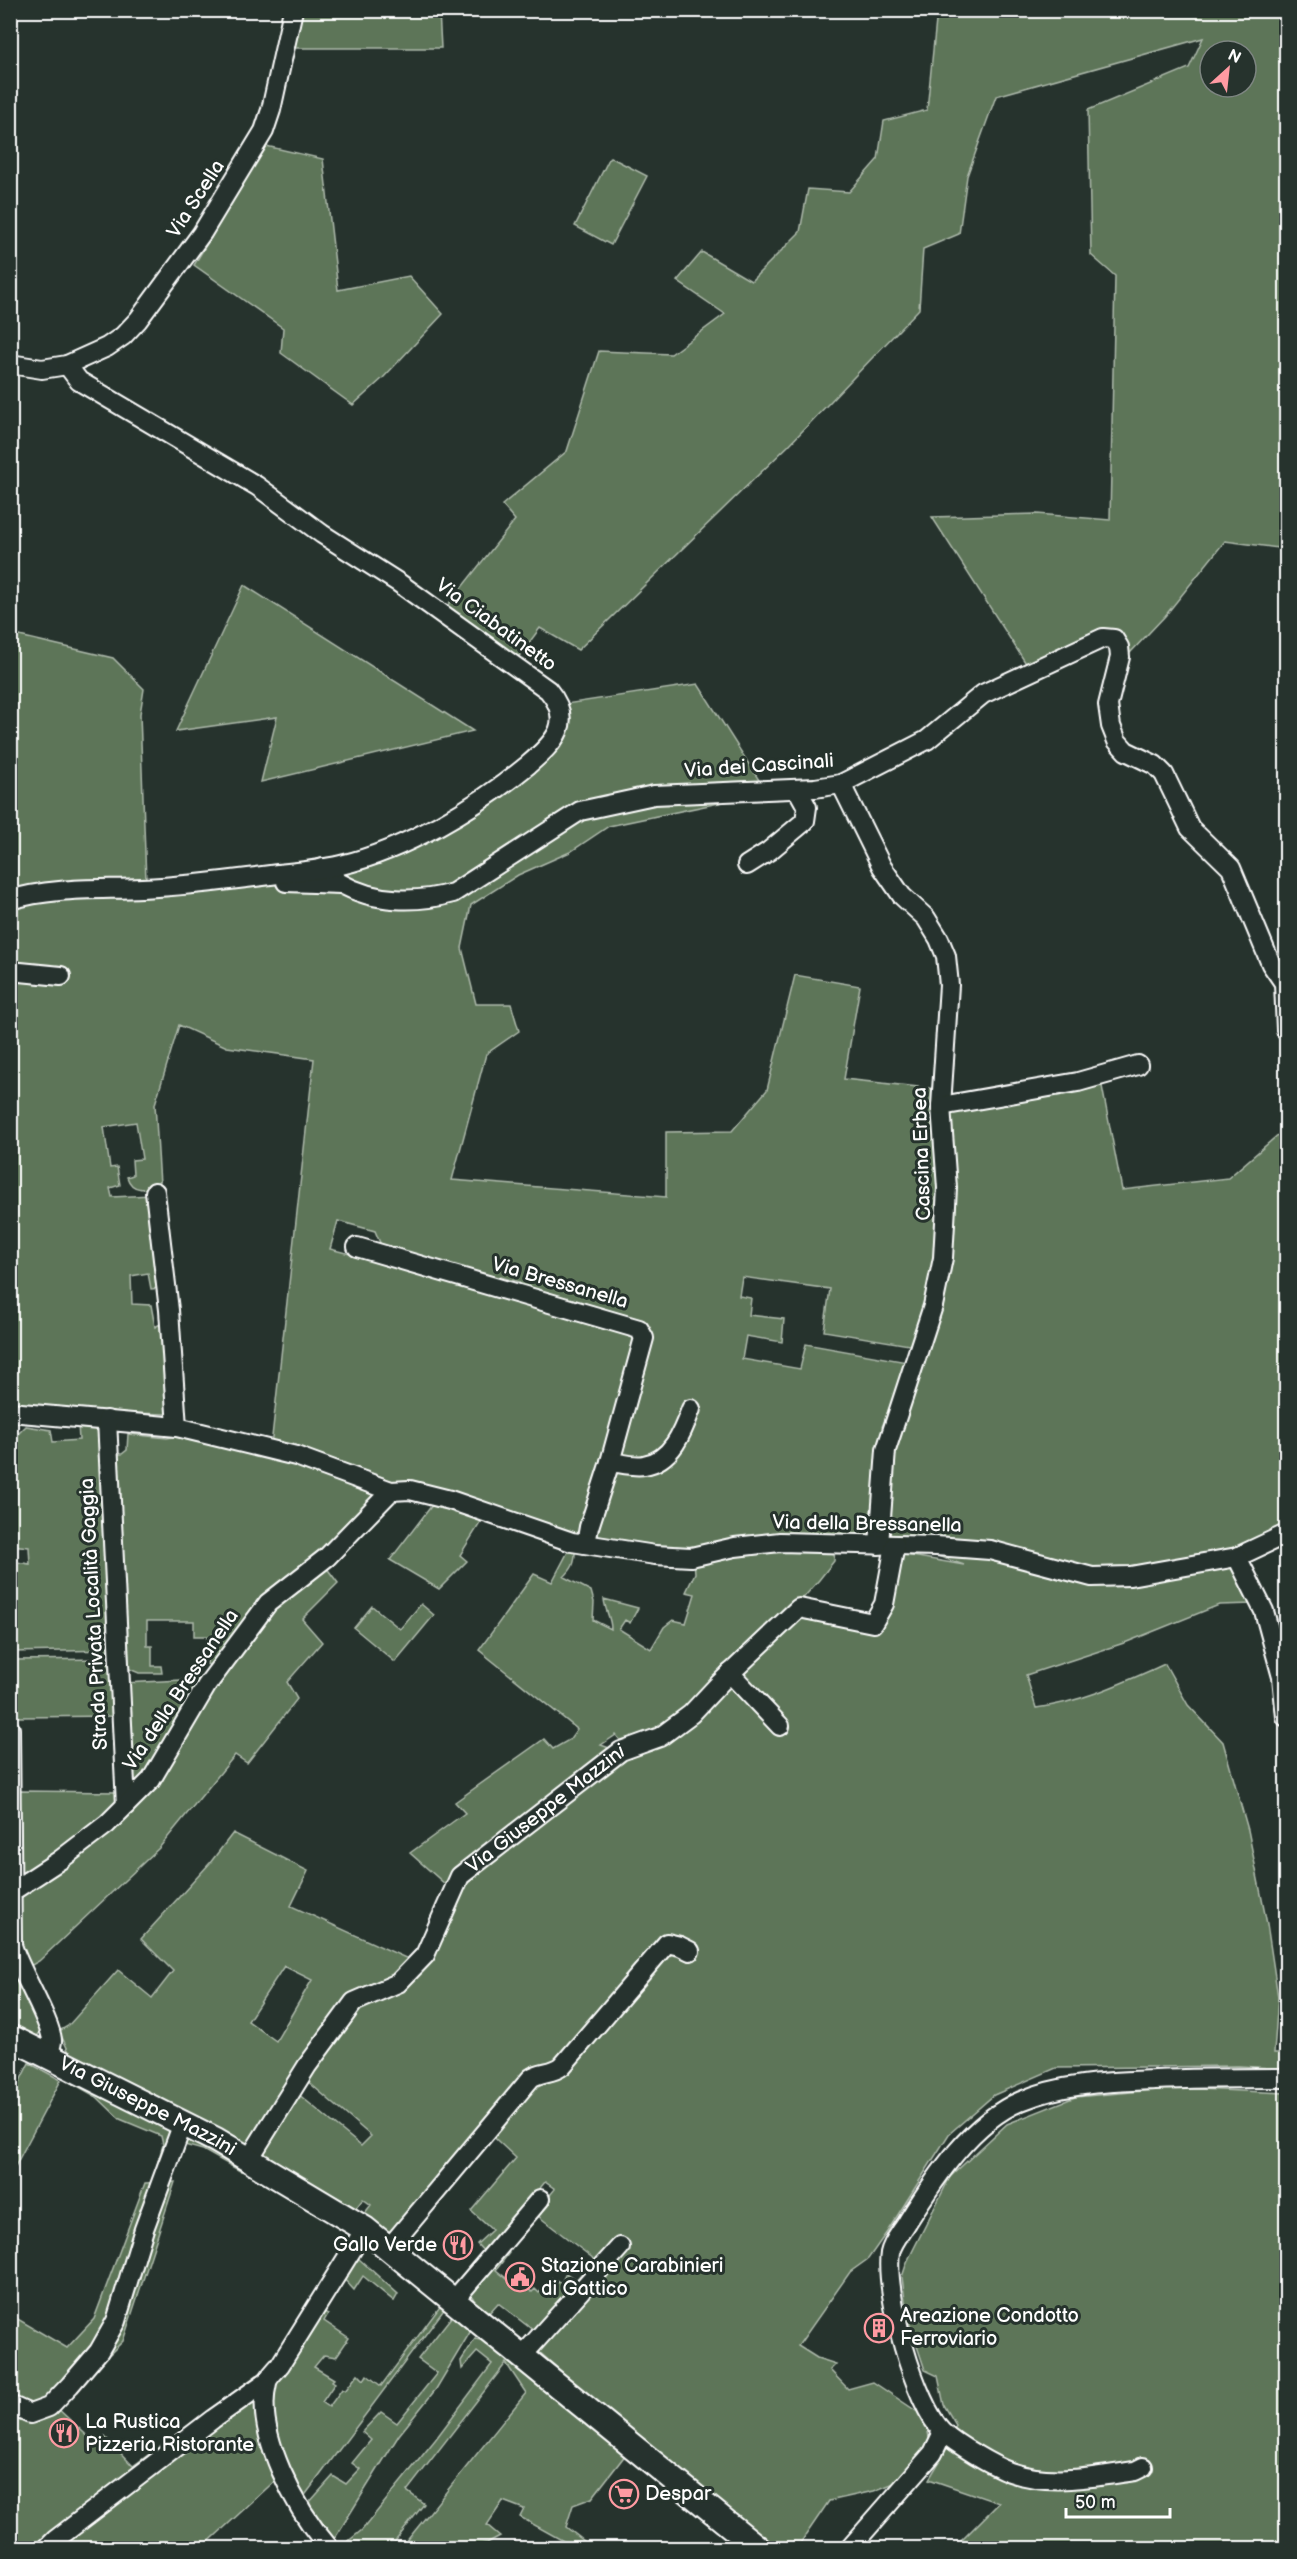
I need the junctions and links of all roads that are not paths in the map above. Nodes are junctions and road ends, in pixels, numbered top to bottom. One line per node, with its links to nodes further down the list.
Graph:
1 (293, 10): 3 (street, Via Scella)
2 (10, 364): 3 (street, Via Scella)
3 (67, 365): 7 (street, Via Ciabatinetto)
4 (841, 784): 5 (street, Via dei Cascinali); 13 (street, Via dei Cascinali); 16 (street, Cascina Erbea)
5 (797, 789): 6 (street); 9 (street, Via dei Cascinali)
6 (747, 865)
7 (323, 868): 8 (street, Via Ciabatinetto); 9 (street, Via dei Cascinali)
8 (233, 880): 9 (street, Via dei Cascinali); 10 (street, Via Ciabatinetto)
9 (341, 884)
10 (10, 900)
11 (10, 971): 12 (street)
12 (60, 976)
13 (1285, 983): 14 (street)
14 (1287, 1030)
15 (1138, 1065): 16 (street)
16 (941, 1106): 27 (street, Cascina Erbea)
17 (155, 1192): 22 (street)
18 (357, 1247): 23 (street, Via Bressanella)
19 (691, 1409): 23 (street)
20 (10, 1412): 21 (street)
21 (107, 1420): 22 (street); 35 (street, Strada Privata Località Gaggia)
22 (177, 1426): 24 (street)
23 (610, 1462): 26 (street, Via Bressanella)
24 (391, 1491): 26 (street, Via della Bressanella); 35 (street, Via della Bressanella)
25 (1287, 1534): 28 (street, Via della Bressanella)
26 (586, 1545): 27 (street, Via della Bressanella)
27 (887, 1545): 28 (street, Via della Bressanella); 29 (street, Cascina Erbea)
28 (1237, 1557): 31 (street)
29 (799, 1608): 30 (street, Via Giuseppe Mazzini)
30 (730, 1673): 33 (street); 42 (street, Via Giuseppe Mazzini)
31 (1284, 1674): 32 (street)
32 (1287, 1717)
33 (780, 1726)
34 (10, 1729): 36 (street)
35 (126, 1805): 36 (street, Via della Bressanella)
36 (11, 1892): 39 (street)
37 (694, 1956): 46 (street)
38 (10, 2037): 39 (main road, Via Giuseppe Mazzini)
39 (48, 2055): 41 (main road, Via Giuseppe Mazzini)
40 (1287, 2078): 51 (street)
41 (183, 2123): 42 (main road, Via Giuseppe Mazzini); 50 (street)
42 (249, 2158): 44 (main road, Via Giuseppe Mazzini)
43 (540, 2199): 47 (street)
44 (365, 2229): 46 (main road, Via Giuseppe Mazzini); 49 (street)
45 (620, 2247): 48 (street)
46 (389, 2248): 47 (main road, Via Giuseppe Mazzini)
47 (454, 2300): 48 (main road, Via Giuseppe Mazzini)
48 (523, 2355): 55 (main road, Via Giuseppe Mazzini)
49 (267, 2381): 53 (street); 54 (street)
50 (10, 2405)
51 (943, 2432): 52 (street); 56 (street)
52 (1143, 2467)
53 (47, 2548)
54 (329, 2548)
55 (758, 2548)
56 (850, 2548)

